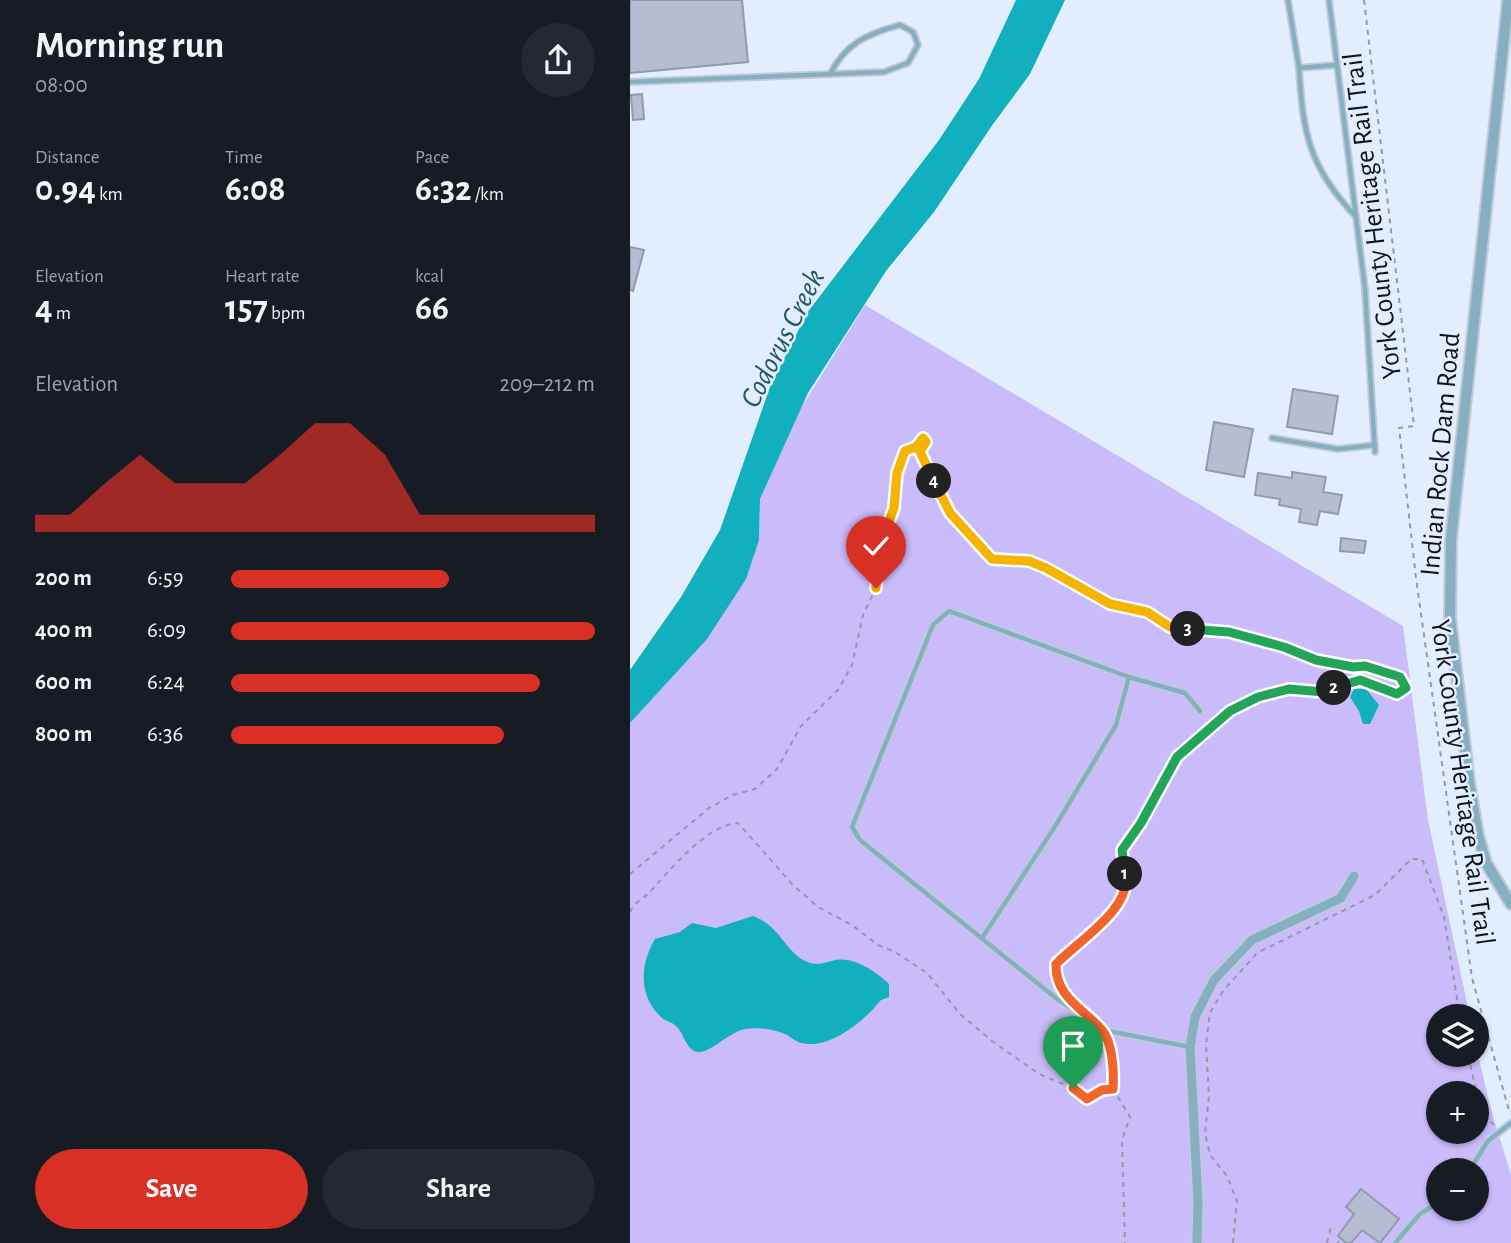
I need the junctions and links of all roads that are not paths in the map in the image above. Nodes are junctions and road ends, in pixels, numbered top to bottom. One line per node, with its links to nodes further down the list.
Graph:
1 (1288, 0): 5 (lane)
2 (1329, 0): 4 (lane)
3 (1508, 0): 13 (street, Indian Rock Dam Road)
4 (1337, 65): 5 (lane); 8 (lane)
5 (1299, 68): 8 (lane)
6 (830, 74): 6 (lane); 7 (lane)
7 (630, 82)
8 (1357, 218): 9 (lane)
9 (1272, 438)
10 (1129, 677): 11 (lane); 14 (lane); 14 (lane)
11 (1200, 711)
12 (1354, 876): 15 (street)
13 (1511, 904)
14 (982, 938): 15 (lane)
15 (1190, 1047): 19 (street)
16 (1511, 1121): 17 (lane)
17 (1477, 1158)
18 (1426, 1210): 20 (lane)
19 (1197, 1243)
20 (1396, 1243)

